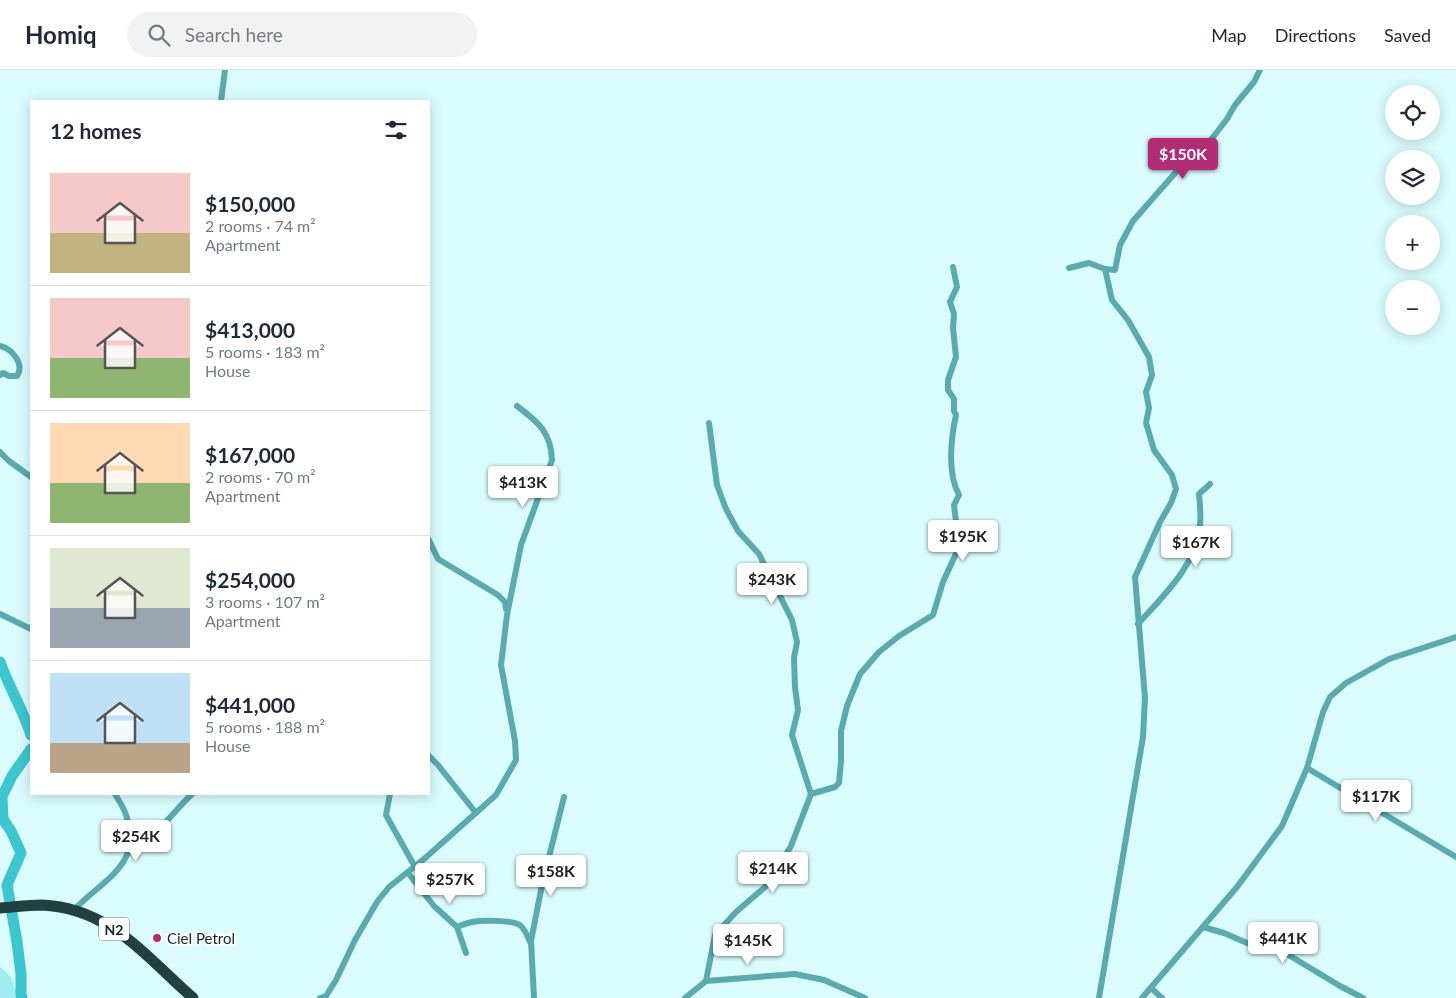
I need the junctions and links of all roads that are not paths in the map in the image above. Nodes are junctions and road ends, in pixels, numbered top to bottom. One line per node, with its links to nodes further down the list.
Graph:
1 (225, 70): 3 (street)
2 (1260, 70): 6 (street)
3 (221, 100)
4 (953, 267): 22 (street)
5 (1069, 268): 6 (street)
6 (1105, 269): 17 (street)
7 (0, 346): 8 (street)
8 (0, 375)
9 (517, 406): 16 (street)
10 (709, 423): 22 (street)
11 (0, 452): 12 (street)
12 (30, 476)
13 (1210, 484): 17 (street)
14 (431, 553): 16 (street)
15 (0, 614): 18 (street)
16 (507, 615): 27 (street)
17 (1138, 624): 45 (street)
18 (30, 629)
19 (1456, 637): 21 (street)
20 (430, 757): 27 (street)
21 (1307, 768): 29 (street); 35 (street)
22 (811, 794): 38 (street)
23 (116, 795): 28 (street)
24 (191, 795): 28 (street)
25 (390, 795): 30 (street)
26 (564, 797): 36 (street)
27 (476, 812): 30 (street)
28 (130, 852): 33 (street)
29 (1456, 857)
30 (415, 867): 31 (street)
31 (408, 872): 34 (street); 41 (street)
32 (0, 908): 33 (highway, N2)
33 (74, 910): 40 (highway, N2)
34 (457, 927): 36 (street); 37 (street)
35 (1203, 927): 39 (street); 48 (street)
36 (531, 943): 42 (street)
37 (466, 953)
38 (706, 981): 43 (street); 44 (street)
39 (1151, 988): 46 (street); 47 (street)
40 (192, 998)
41 (320, 998)
42 (534, 998)
43 (685, 998)
44 (865, 998)
45 (1099, 998)
46 (1142, 998)
47 (1162, 998)
48 (1363, 998)

